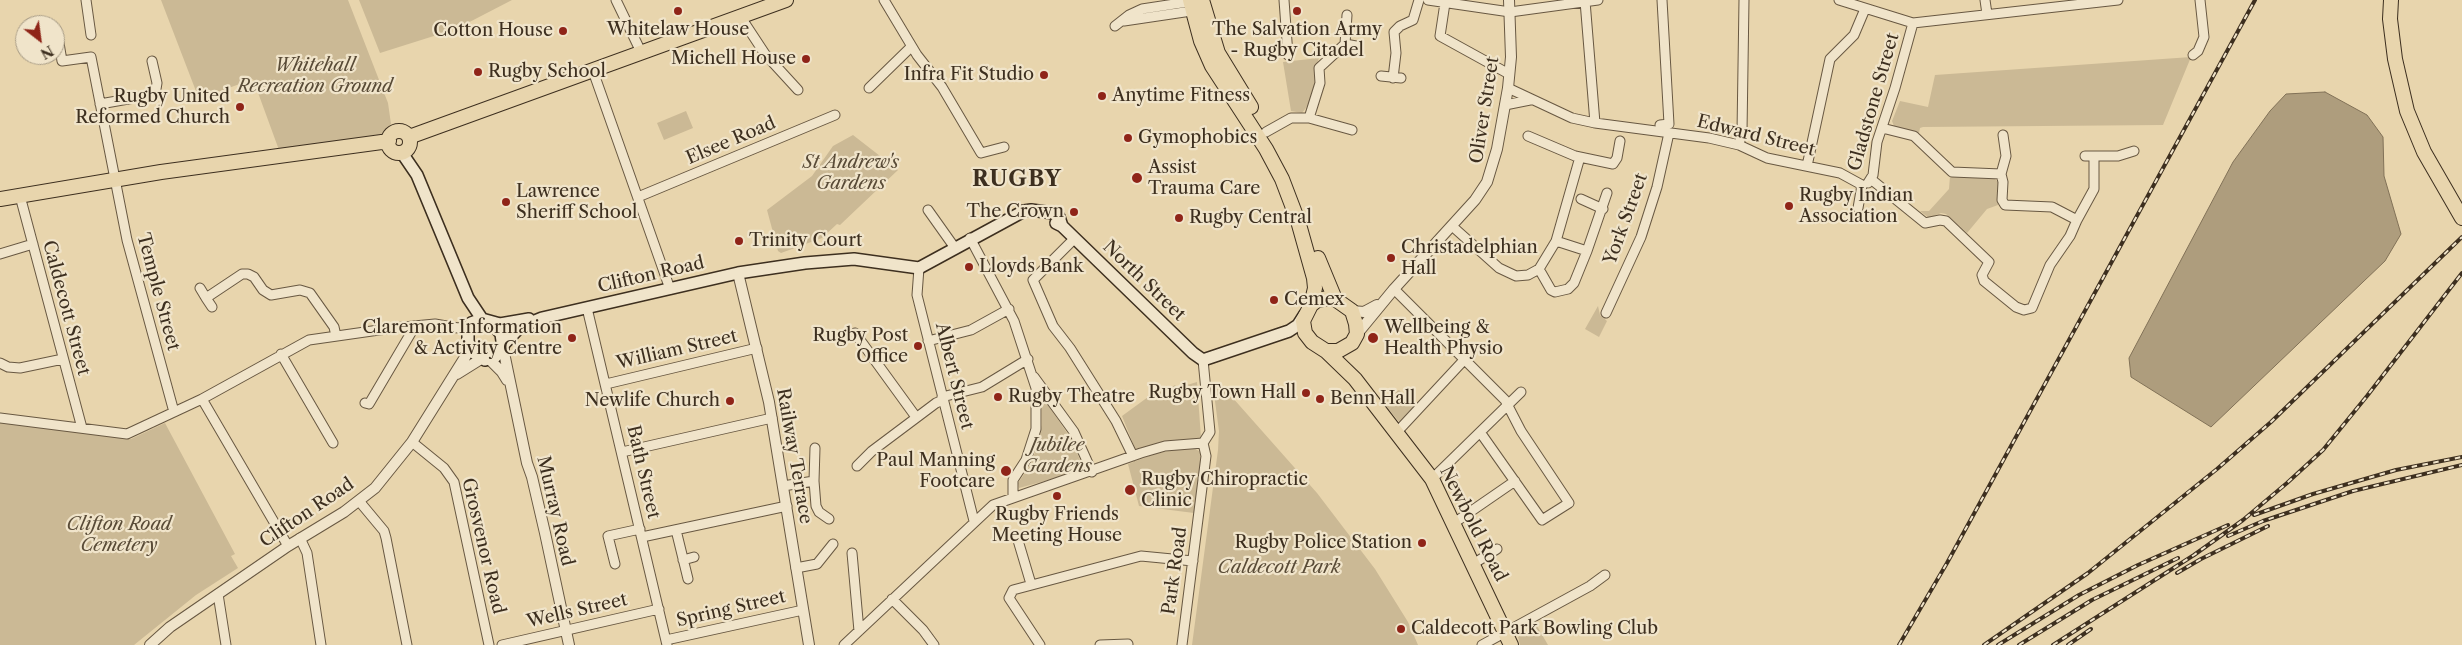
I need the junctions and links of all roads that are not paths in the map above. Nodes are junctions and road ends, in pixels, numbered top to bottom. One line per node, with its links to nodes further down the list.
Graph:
1 (86, 0): 28 (street)
2 (616, 0): 32 (street)
3 (786, 0): 25 (highway)
4 (884, 0): 31 (street)
5 (1284, 0): 33 (street)
6 (1419, 0): 39 (street)
7 (1428, 0): 20 (street)
8 (1509, 0): 22 (street, Oliver Street)
9 (1598, 0): 17 (street)
10 (1662, 0): 49 (street)
11 (1744, 0): 59 (street)
12 (1839, 0): 21 (street)
13 (1985, 0): 23 (street)
14 (2118, 0): 18 (street)
15 (2200, 0): 34 (street)
16 (2391, 0): 77 (highway)
17 (1585, 1): 22 (street); 48 (street)
18 (2089, 2): 23 (street)
19 (1197, 3): 27 (street); 52 (highway); 78 (highway)
20 (1445, 3): 22 (street); 38 (street)
21 (1864, 4): 26 (street); 64 (street)
22 (1510, 12): 38 (street, Oliver Street)
23 (1987, 14): 26 (street)
24 (1347, 15): 29 (street)
25 (740, 16): 32 (highway); 42 (street)
26 (1913, 23): 50 (street, Gladstone Street)
27 (1117, 24)
28 (91, 35)
29 (1345, 44): 30 (street); 47 (street)
30 (1356, 46)
31 (911, 47): 40 (street); 60 (street)
32 (642, 54): 37 (highway)
33 (1288, 55)
34 (2193, 55)
35 (65, 60): 44 (street, Temple Street)
36 (152, 61): 44 (street)
37 (593, 71): 56 (highway); 71 (street)
38 (1509, 74): 41 (street, Oliver Street)
39 (1381, 76)
40 (870, 88)
41 (1508, 88): 43 (street, Edward Street); 45 (street, Oliver Street)
42 (798, 90)
43 (1530, 100): 45 (street); 48 (street, Edward Street)
44 (100, 104): 66 (street, Temple Street)
45 (1505, 105): 80 (street, Oliver Street)
46 (835, 116): 71 (street, Elsee Road)
47 (1309, 118): 51 (street); 52 (street)
48 (1595, 124): 53 (street, Edward Street)
49 (1660, 125)
50 (1882, 128): 65 (street); 67 (street, Gladstone Street)
51 (1352, 130)
52 (1266, 132): 78 (highway)
53 (1669, 134): 59 (street, Edward Street); 102 (street, York Street)
54 (2003, 135): 65 (street)
55 (1528, 136): 63 (street)
56 (409, 137): 58 (highway); 62 (highway)
57 (1620, 140): 63 (street)
58 (389, 141): 62 (highway); 66 (highway)
59 (1739, 145): 64 (street, Edward Street)
60 (1004, 147)
61 (2134, 151): 79 (street)
62 (402, 153): 104 (main road)
63 (1580, 157): 83 (street)
64 (1807, 166): 68 (street, Edward Street)
65 (2001, 174): 79 (street)
66 (115, 180): 70 (highway); 134 (street, Temple Street)
67 (1872, 180): 68 (street, Gladstone Street); 79 (street)
68 (1862, 185): 74 (street)
69 (1607, 193): 75 (street)
70 (20, 196): 72 (highway); 84 (street, Caldecott Street)
71 (638, 197): 92 (street)
72 (0, 199)
73 (1580, 200): 75 (street)
74 (1858, 208)
75 (1603, 209): 86 (street)
76 (928, 210): 85 (street)
77 (2462, 218)
78 (1302, 220): 95 (highway); 99 (highway)
79 (2077, 220)
80 (1452, 226): 89 (street); 93 (street, Oliver Street)
81 (970, 238): 82 (main road, North Street); 85 (main road); 100 (street)
82 (1074, 239): 121 (main road, North Street); 146 (street)
83 (1556, 241): 86 (street); 89 (street)
84 (33, 244): 87 (street); 118 (street, Caldecott Street)
85 (955, 248): 88 (main road)
86 (1588, 252): 89 (street)
87 (0, 254)
88 (919, 268): 90 (main road, Clifton Road); 111 (street, Albert Street)
89 (1539, 269)
90 (738, 274): 92 (main road, Clifton Road); 115 (street, Railway Terrace)
91 (200, 288): 94 (street)
92 (670, 289): 98 (main road, Clifton Road)
93 (1394, 289): 96 (street, Oliver Street); 122 (street)
94 (206, 298): 97 (street); 109 (street)
95 (1335, 299): 99 (highway); 101 (highway)
96 (1380, 304): 101 (street, Oliver Street); 110 (street, Oliver Street)
97 (212, 306)
98 (587, 308): 103 (main road, Clifton Road); 127 (street, Bath Street)
99 (1308, 308): 108 (main road); 112 (highway)
100 (1009, 309): 111 (street); 120 (street)
101 (1352, 312): 110 (highway)
102 (1606, 313)
103 (542, 318): 104 (main road, Clifton Road); 114 (main road, Clifton Road)
104 (479, 323): 106 (street); 113 (main road, Clifton Road); 114 (main road)
105 (415, 326): 106 (street); 109 (street); 132 (street)
106 (452, 328): 113 (street)
107 (855, 333): 137 (street)
108 (1283, 333): 112 (main road); 121 (main road)
109 (336, 336): 117 (street)
110 (1354, 338): 116 (highway); 126 (highway, Newbold Road)
111 (928, 341): 131 (street, Albert Street)
112 (1312, 342): 116 (highway)
113 (469, 344): 119 (main road); 125 (street, Clifton Road)
114 (504, 346): 119 (main road, Clifton Road); 128 (street, Murray Road)
115 (757, 348): 127 (street, William Street); 136 (street, Railway Terrace)
116 (1326, 351): 126 (highway, Newbold Road)
117 (281, 354): 130 (street); 142 (street)
118 (63, 359): 123 (street); 138 (street, Caldecott Street)
119 (485, 359): 125 (street, Clifton Road); 128 (street, Murray Road)
120 (1028, 360): 124 (street); 131 (street)
121 (1203, 360): 143 (street, Park Road)
122 (1464, 360): 133 (street); 139 (street)
123 (0, 363)
124 (1034, 377): 148 (street); 153 (street)
125 (452, 378): 141 (street, Clifton Road)
126 (1355, 379): 139 (highway, Newbold Road)
127 (606, 384): 145 (street, Bath Street)
128 (510, 385): 180 (street, Murray Road)
129 (1521, 392): 133 (street)
130 (202, 399): 134 (street); 164 (street)
131 (942, 399): 137 (street); 157 (street, Albert Street)
132 (365, 403)
133 (1508, 405): 140 (street); 151 (street)
134 (174, 412): 138 (street)
135 (0, 418): 138 (street)
136 (772, 418): 145 (street); 152 (street, Railway Terrace)
137 (916, 418): 147 (street)
138 (82, 428)
139 (1397, 432): 149 (highway, Newbold Road)
140 (1480, 432): 149 (street); 151 (street)
141 (412, 442): 154 (street, Clifton Road); 189 (street, Grosvenor Road)
142 (333, 443)
143 (1203, 443): 146 (street); 169 (street, Park Road)
144 (815, 448): 150 (street)
145 (622, 452): 160 (street, Bath Street)
146 (1133, 456): 148 (street)
147 (857, 466)
148 (1092, 472): 153 (street)
149 (1432, 480): 158 (highway, Newbold Road)
150 (814, 481): 152 (street); 156 (street)
151 (1515, 481): 158 (street)
152 (783, 486): 155 (street, Railway Terrace)
153 (1013, 496): 157 (street)
154 (359, 501): 162 (street, Clifton Road); 188 (street)
155 (786, 506): 159 (street); 172 (street, Railway Terrace)
156 (829, 519)
157 (974, 521): 177 (street)
158 (1454, 523): 171 (highway, Newbold Road)
159 (676, 530): 160 (street); 168 (street)
160 (641, 533): 170 (street); 178 (street, Bath Street)
161 (1017, 537): 175 (street)
162 (300, 538): 164 (street, Clifton Road); 187 (street)
163 (833, 544): 172 (street)
164 (288, 546): 176 (street, Clifton Road)
165 (1497, 549): 171 (street)
166 (852, 553): 181 (street)
167 (694, 557): 168 (street)
168 (683, 560): 174 (street)
169 (1193, 561): 175 (street); 197 (street, Park Road)
170 (615, 564)
171 (1474, 564): 182 (highway, Newbold Road)
172 (796, 568): 179 (street, Railway Terrace)
173 (1605, 575): 182 (street)
174 (688, 579)
175 (1031, 584): 195 (street)
176 (218, 594): 185 (street, Clifton Road); 186 (street)
177 (892, 599): 181 (street); 194 (street)
178 (659, 609): 180 (street, Wells Street); 183 (street, Bath Street)
179 (803, 610): 183 (street, Spring Street); 192 (street, Railway Terrace)
180 (565, 630): 190 (street, Wells Street); 191 (street, Murray Road)
181 (859, 631): 193 (street)
182 (1508, 639): 198 (street)
183 (666, 643)
184 (1128, 644): 196 (street)
185 (150, 645)
186 (226, 645)
187 (320, 645)
188 (408, 645)
189 (489, 645)
190 (502, 645)
191 (569, 645)
192 (809, 645)
193 (844, 645)
194 (934, 645)
195 (1040, 645)
196 (1100, 645)
197 (1182, 645)
198 (1482, 645)

